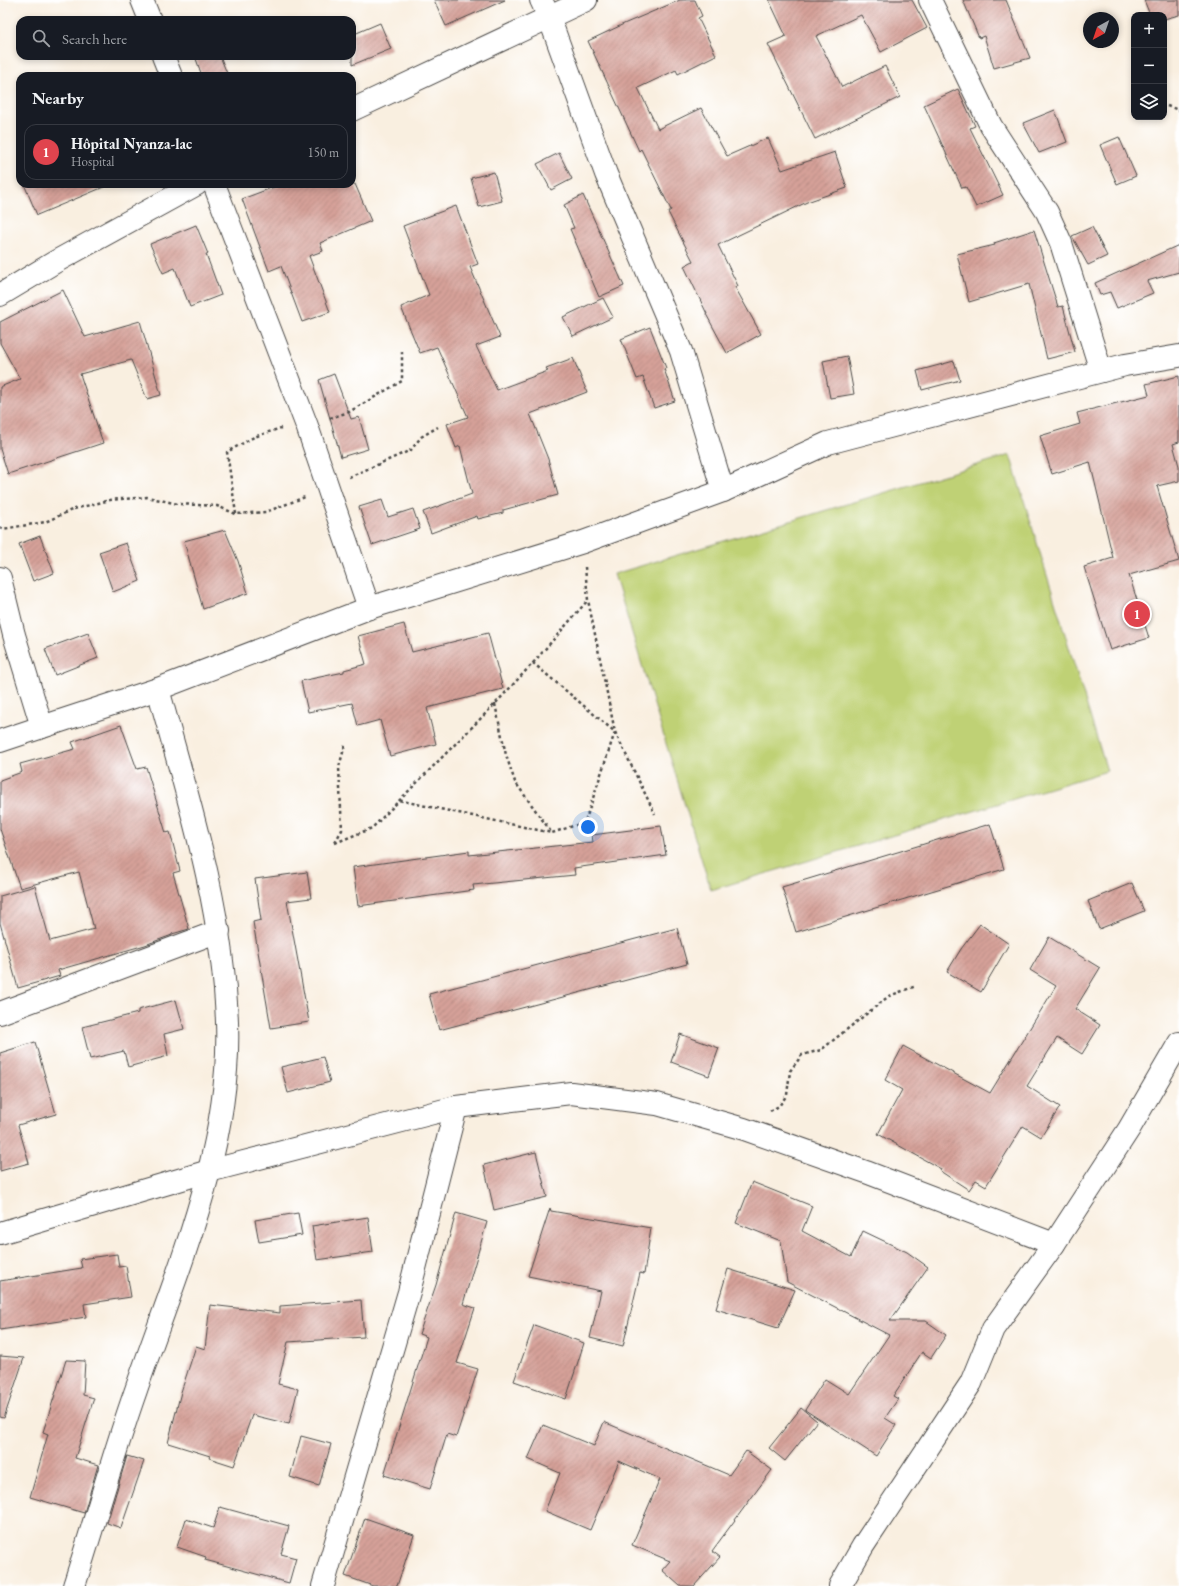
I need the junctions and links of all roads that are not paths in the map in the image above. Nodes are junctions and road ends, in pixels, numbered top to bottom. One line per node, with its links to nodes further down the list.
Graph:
1 (142, 0): 5 (street)
2 (586, 0): 4 (street)
3 (930, 0): 13 (street)
4 (545, 8): 8 (street); 14 (street)
5 (148, 16)
6 (165, 60): 7 (street)
7 (169, 72)
8 (356, 108)
9 (190, 188): 11 (street)
10 (216, 188): 16 (street)
11 (0, 295)
12 (1179, 356): 13 (street)
13 (1101, 371): 14 (street)
14 (723, 491): 16 (street)
15 (0, 578): 18 (street)
16 (369, 608): 17 (street)
17 (158, 689): 18 (street); 20 (street)
18 (42, 727): 19 (street)
19 (0, 741)
20 (219, 931): 21 (street); 24 (street)
21 (0, 1013)
22 (1179, 1043): 26 (street)
23 (456, 1107): 24 (street); 26 (street); 28 (street)
24 (209, 1171): 25 (street); 27 (street)
25 (0, 1233)
26 (1054, 1244): 29 (street)
27 (74, 1586)
28 (323, 1586)
29 (840, 1586)

